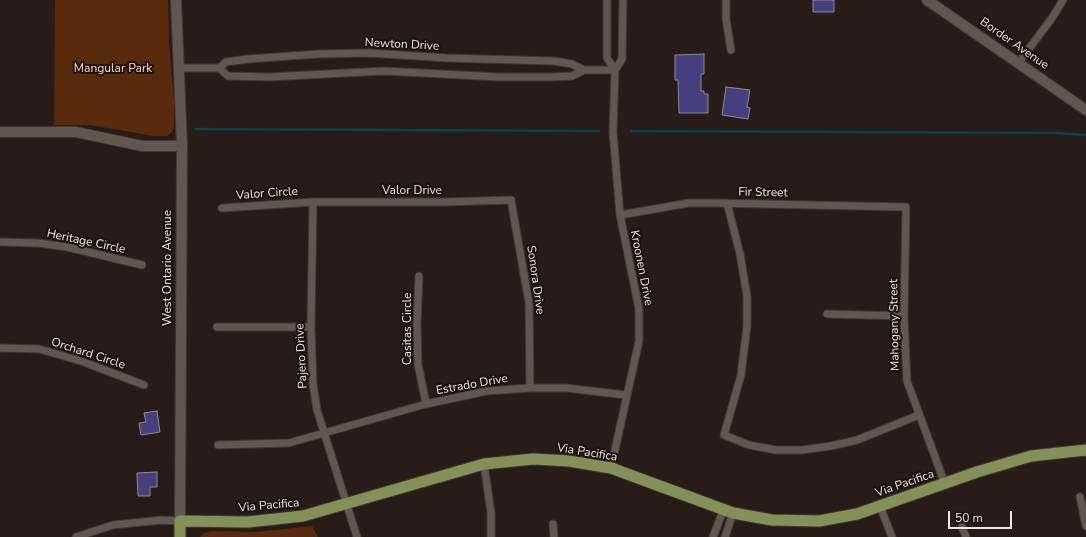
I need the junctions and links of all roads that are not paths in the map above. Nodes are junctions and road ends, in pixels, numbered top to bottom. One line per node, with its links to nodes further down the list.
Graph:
1 (176, 0): 9 (main road, West Ontario Avenue)
2 (607, 0): 12 (street, Kroonen Drive)
3 (623, 0): 12 (street, Kroonen Drive)
4 (726, 0): 7 (street)
5 (927, 0): 8 (main road, Border Avenue)
6 (1063, 0): 8 (street)
7 (731, 50)
8 (1019, 62): 13 (main road, Border Avenue)
9 (179, 68): 10 (street, Newton Drive); 15 (main road, West Ontario Avenue)
10 (219, 68): 11 (street, Newton Drive); 11 (street, Newton Drive)
11 (584, 70): 12 (street, Newton Drive)
12 (615, 70): 21 (street, Kroonen Drive)
13 (1086, 110)
14 (0, 132): 15 (main road)
15 (182, 146): 45 (main road, West Ontario Avenue)
16 (510, 200): 17 (street, Valor Drive); 31 (street, Sonora Drive)
17 (313, 202): 20 (street, Valor Circle); 28 (street, Pajero Drive)
18 (727, 203): 19 (street, Fir Street); 21 (street, Fir Street); 34 (street)
19 (906, 206): 26 (street, Mahogany Street)
20 (222, 208)
21 (620, 215): 32 (street, Kroonen Drive)
22 (0, 242): 23 (street, Heritage Circle)
23 (142, 265)
24 (420, 276): 33 (street, Casitas Circle)
25 (827, 314): 26 (street)
26 (904, 316): 34 (street, Mahogany Street)
27 (217, 327): 28 (street)
28 (311, 327): 35 (street, Pajero Drive)
29 (0, 348): 30 (street, Orchard Circle)
30 (144, 385)
31 (530, 388): 32 (street, Estrado Drive); 33 (street, Estrado Drive)
32 (626, 395): 39 (street, Kroonen Drive)
33 (426, 404): 35 (street, Estrado Drive)
34 (919, 415): 40 (street, Mahogany Street)
35 (326, 434): 36 (street, Estrado Drive); 42 (street, Pajero Drive)
36 (218, 445)
37 (1086, 450): 40 (main road, Via Pacifica)
38 (484, 464): 39 (main road, Via Pacifica); 42 (main road, Via Pacifica); 52 (street)
39 (611, 468): 44 (main road, Via Pacifica)
40 (945, 484): 43 (main road, Via Pacifica)
41 (1080, 497): 47 (street)
42 (347, 504): 45 (main road, Via Pacifica); 51 (street, Pajero Drive)
43 (880, 506): 44 (main road, Via Pacifica); 56 (street)
44 (728, 512): 54 (street); 55 (street)
45 (180, 521): 49 (street, Via Pacifica); 50 (main road, West Ontario Avenue)
46 (554, 524): 53 (street)
47 (1086, 526)
48 (962, 527): 57 (street)
49 (76, 537)
50 (180, 537)
51 (357, 537)
52 (491, 537)
53 (554, 537)
54 (713, 537)
55 (725, 537)
56 (892, 537)
57 (966, 537)

